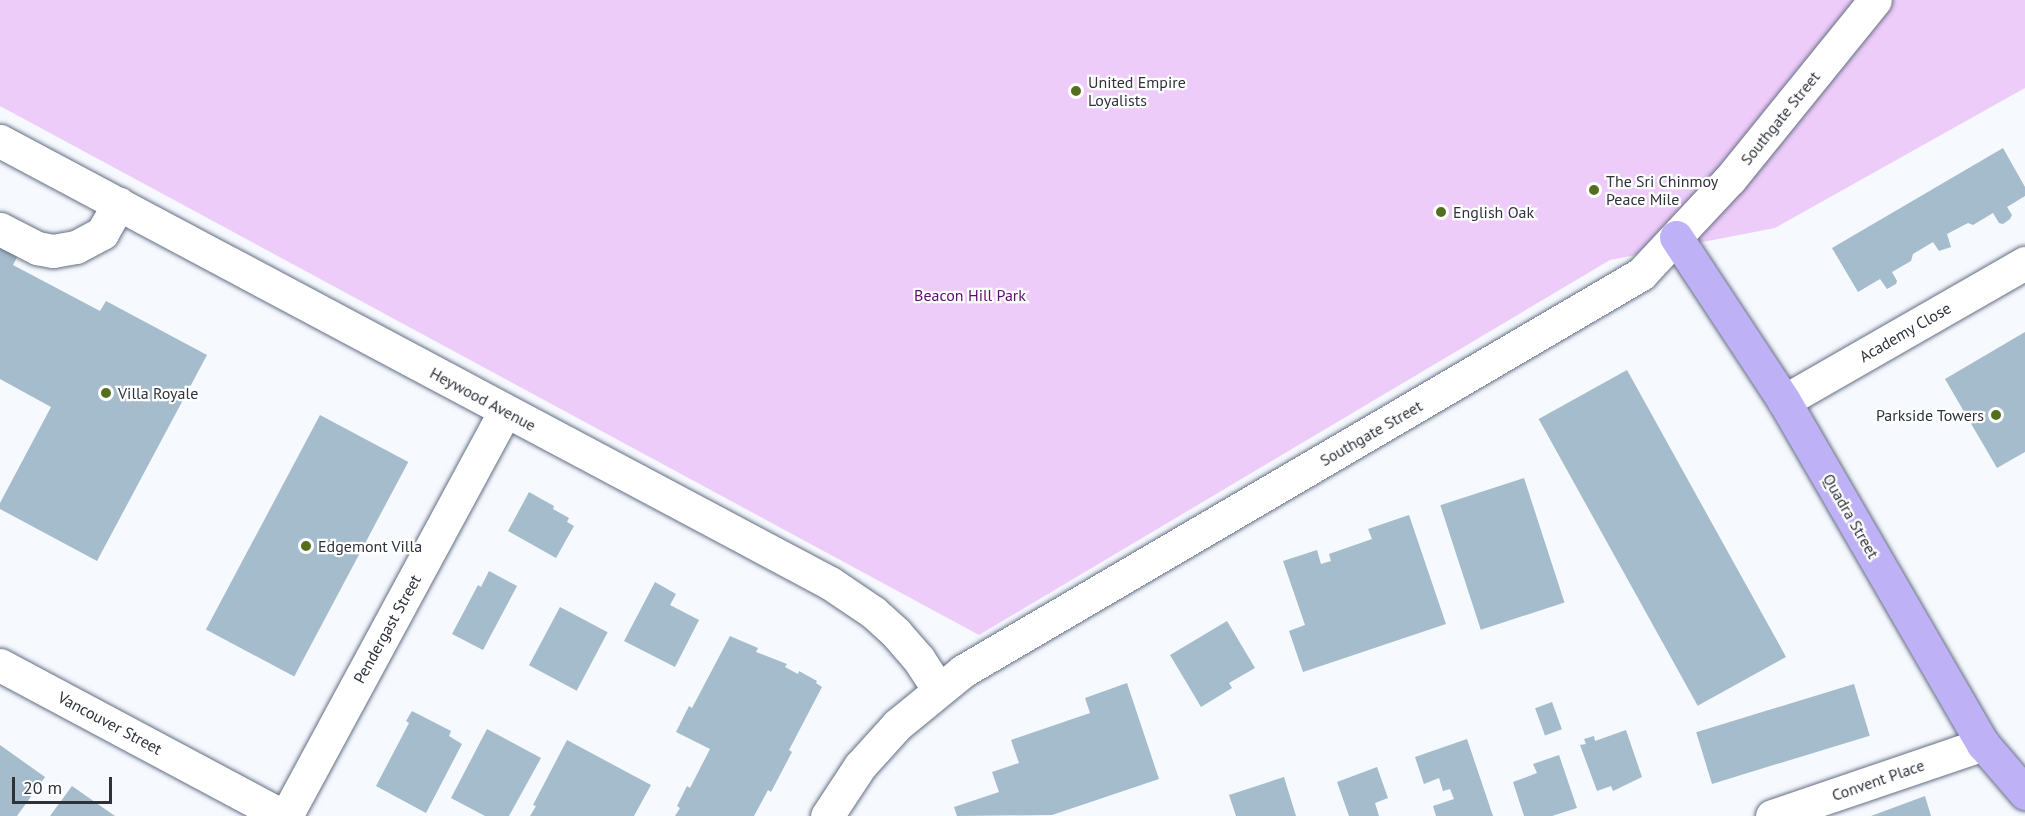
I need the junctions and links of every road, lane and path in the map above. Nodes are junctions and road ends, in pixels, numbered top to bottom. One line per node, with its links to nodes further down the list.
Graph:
1 (1875, 0): 5 (street, Southgate Street)
2 (0, 141): 3 (street, Heywood Avenue)
3 (118, 204): 4 (street); 8 (street, Heywood Avenue)
4 (0, 229)
5 (1676, 237): 7 (main road, Quadra Street); 10 (street, Southgate Street)
6 (2025, 263): 7 (street, Academy Close)
7 (1784, 401): 11 (main road, Quadra Street)
8 (505, 411): 10 (street, Heywood Avenue); 13 (street, Pendergast Street)
9 (0, 665): 13 (street, Vancouver Street)
10 (939, 690): 14 (street, Southgate Street)
11 (1983, 744): 12 (main road, Quadra Street); 15 (street, Convent Place)
12 (2025, 793)
13 (284, 816)
14 (827, 816)
15 (1772, 816)

